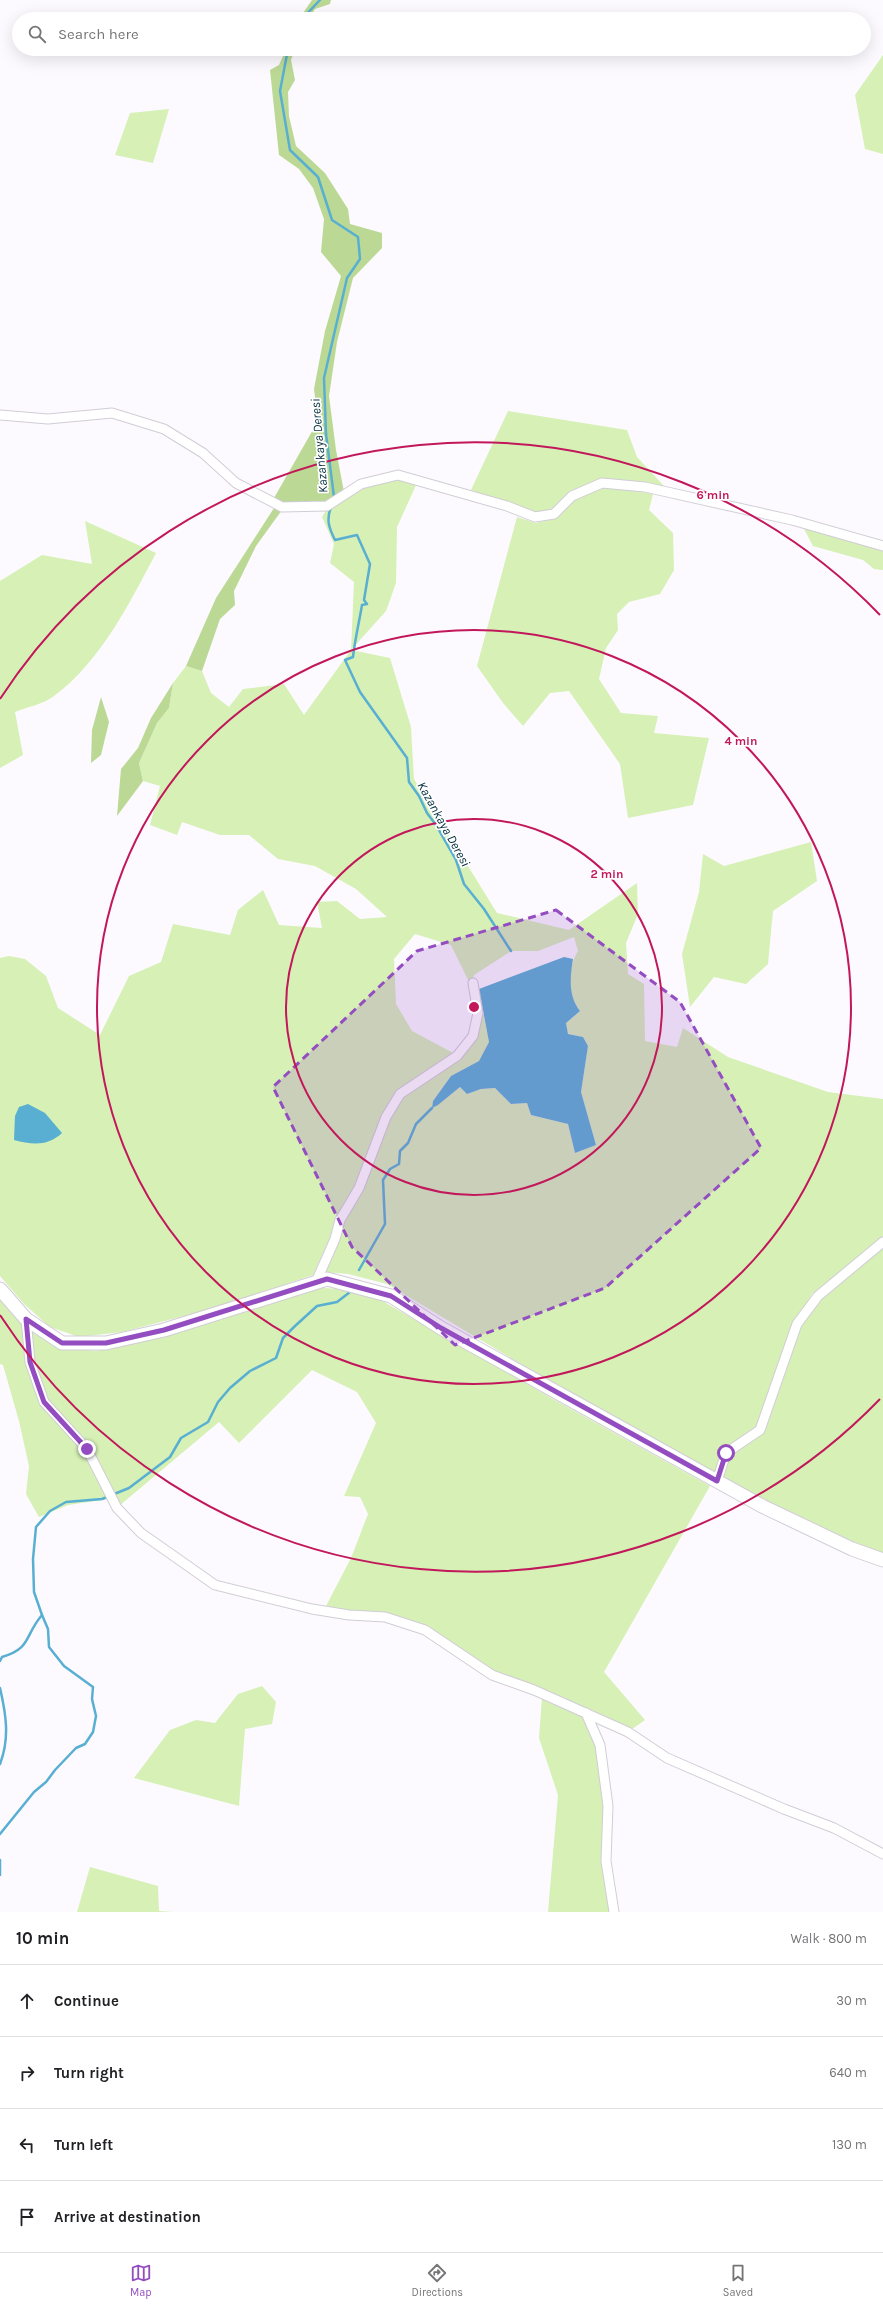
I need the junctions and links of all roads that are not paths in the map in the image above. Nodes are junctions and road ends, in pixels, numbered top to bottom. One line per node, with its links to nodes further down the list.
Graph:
1 (0, 415): 2 (street)
2 (883, 546)
3 (473, 983): 5 (street)
4 (883, 1242): 8 (street)
5 (316, 1282): 7 (street); 8 (street)
6 (0, 1289): 7 (street)
7 (26, 1319): 10 (street)
8 (717, 1481): 9 (street)
9 (883, 1560)
10 (586, 1713): 11 (street); 12 (street)
11 (883, 1854)
12 (614, 1912)

